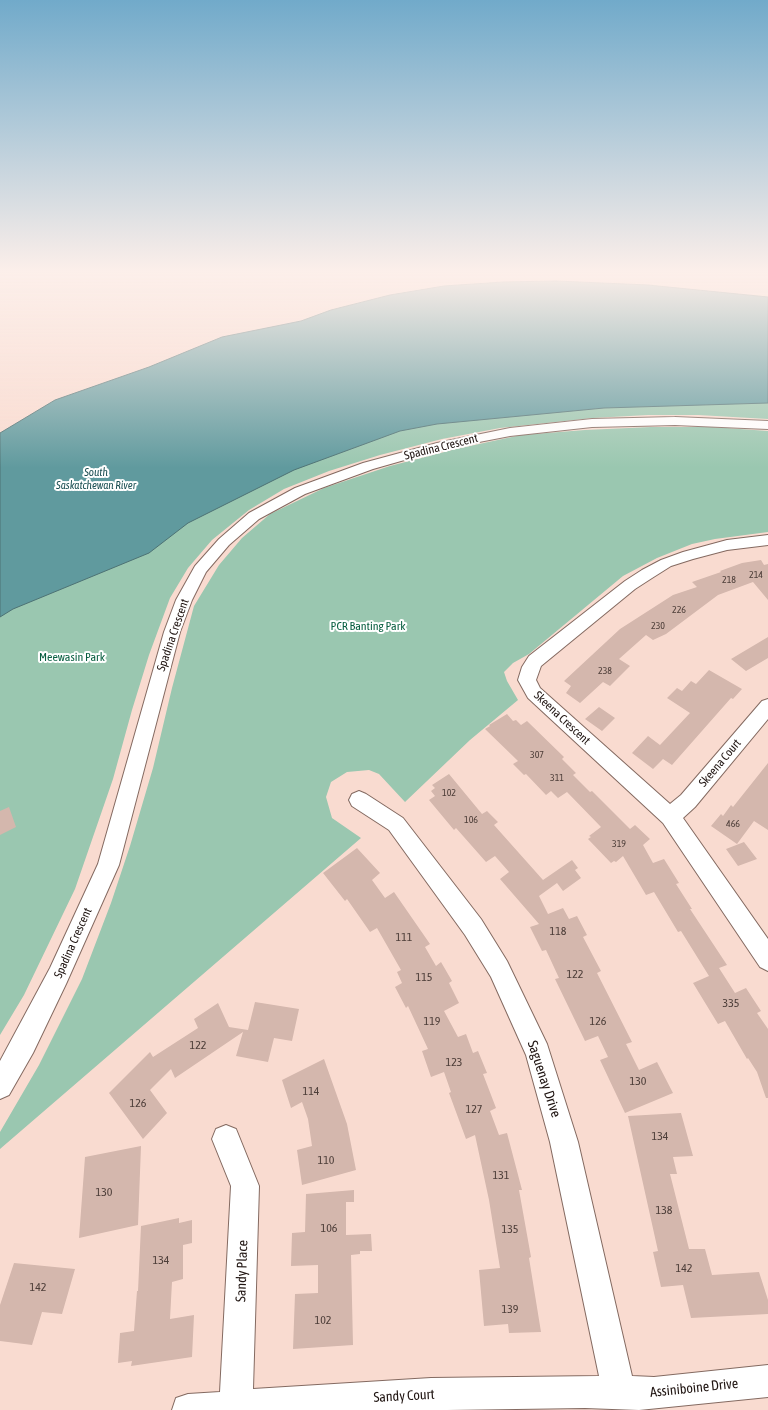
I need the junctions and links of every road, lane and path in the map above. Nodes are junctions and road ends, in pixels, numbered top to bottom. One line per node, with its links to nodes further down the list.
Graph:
1 (768, 425): 7 (street, Spadina Crescent)
2 (768, 540): 5 (street, Skeena Crescent)
3 (768, 706): 5 (street, Skeena Court)
4 (359, 800): 10 (street, Saguenay Drive)
5 (670, 817): 6 (street, Skeena Crescent)
6 (768, 959)
7 (0, 1086)
8 (226, 1139): 11 (street, Sandy Place)
9 (768, 1381): 10 (street, Assiniboine Drive)
10 (621, 1402): 11 (street, Sandy Court)
11 (236, 1406): 12 (street, Sandy Court)
12 (188, 1410)

